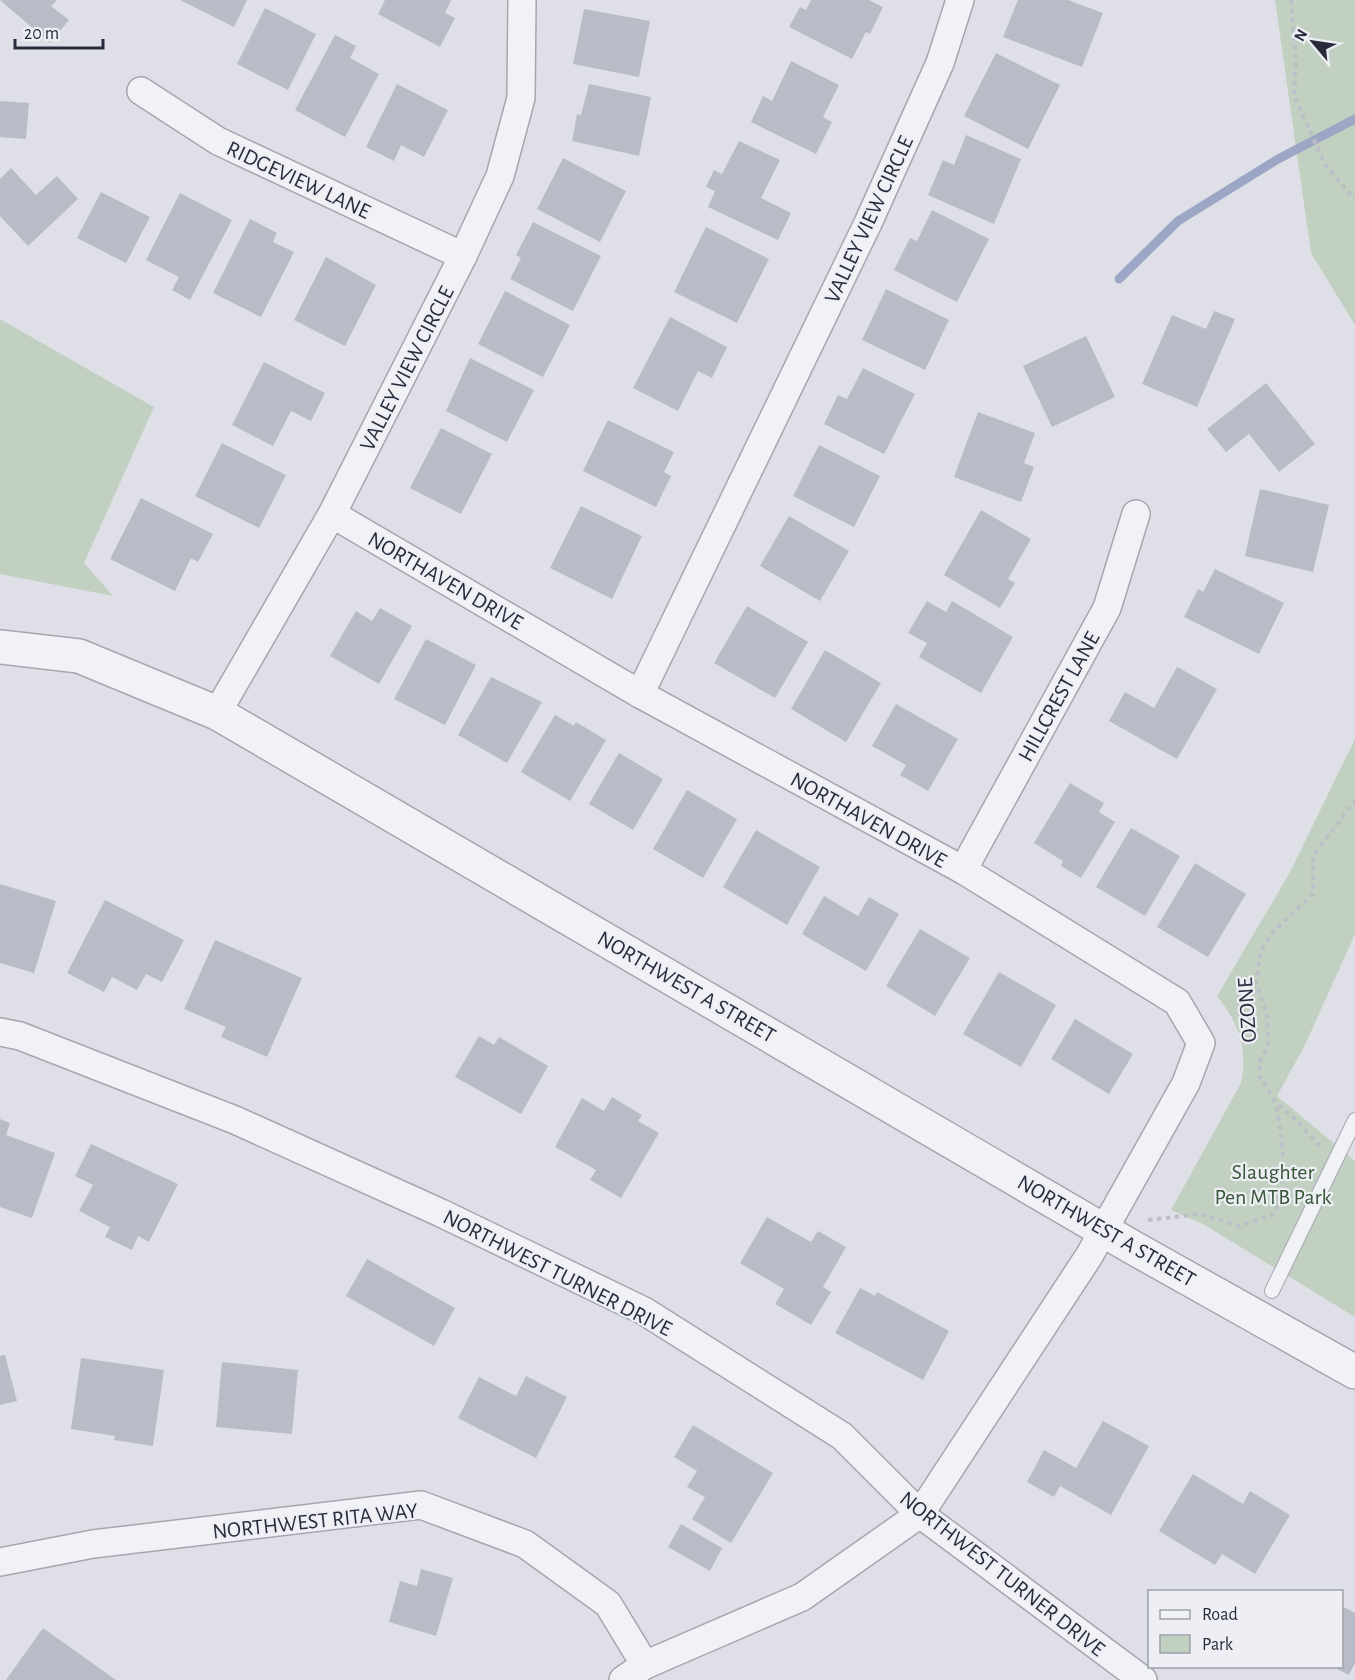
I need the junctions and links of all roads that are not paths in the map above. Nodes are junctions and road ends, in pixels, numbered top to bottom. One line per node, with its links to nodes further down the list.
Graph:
1 (522, 0): 4 (street, VALLEY VIEW CIRCLE)
2 (960, 0): 8 (street, VALLEY VIEW CIRCLE)
3 (141, 91): 4 (street, RIDGEVIEW LANE)
4 (463, 256): 5 (street, VALLEY VIEW CIRCLE)
5 (332, 513): 8 (street, NORTHAVEN DRIVE); 9 (street, VALLEY VIEW CIRCLE)
6 (1136, 514): 10 (street, HILLCREST LANE)
7 (0, 647): 9 (street, NORTHWEST A STREET)
8 (640, 693): 10 (street, NORTHAVEN DRIVE)
9 (217, 713): 13 (street, NORTHWEST A STREET)
10 (963, 870): 13 (street, NORTHAVEN DRIVE)
11 (0, 1032): 16 (street, NORTHWEST TURNER DRIVE)
12 (1355, 1120): 14 (lane)
13 (1103, 1229): 15 (street, NORTHWEST A STREET); 16 (street)
14 (1272, 1291)
15 (1355, 1372)
16 (920, 1514): 18 (street); 19 (street, NORTHWEST TURNER DRIVE)
17 (0, 1562): 18 (street, NORTHWEST RITA WAY)
18 (634, 1673)
19 (1143, 1680)

